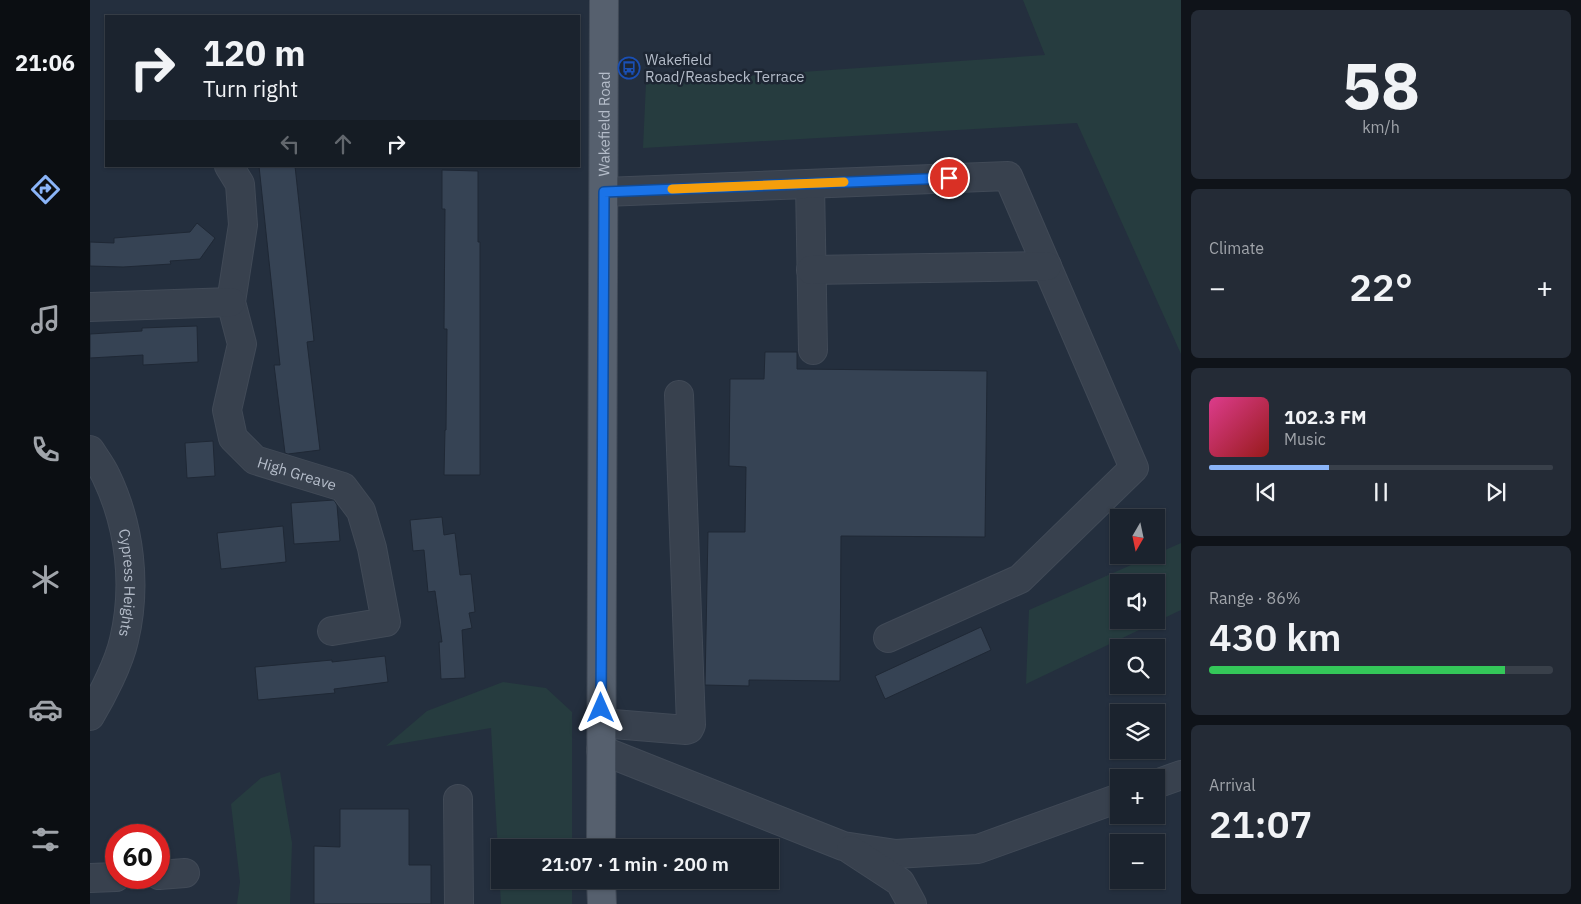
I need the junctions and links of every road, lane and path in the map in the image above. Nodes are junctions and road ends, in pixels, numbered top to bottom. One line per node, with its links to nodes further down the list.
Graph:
1 (604, 0): 4 (main road, Wakefield Road)
2 (230, 167): 7 (street, High Greave)
3 (810, 184): 4 (street); 5 (street); 6 (street)
4 (604, 192): 15 (main road, Wakefield Road)
5 (1047, 266): 6 (street); 13 (street)
6 (811, 270): 9 (street)
7 (231, 302): 8 (street); 12 (street, High Greave)
8 (90, 307)
9 (813, 350)
10 (680, 395): 15 (street)
11 (90, 450): 14 (street, Cypress Heights)
12 (332, 631)
13 (888, 638)
14 (90, 716)
15 (601, 723): 16 (main road, Wakefield Road)
16 (601, 750): 21 (main road, Wakefield Road); 22 (street)
17 (1181, 775): 18 (street)
18 (1165, 781)
19 (458, 799): 24 (street)
20 (1110, 801): 22 (street)
21 (601, 839)
22 (843, 846): 26 (street)
23 (602, 889): 25 (main road)
24 (460, 904)
25 (602, 904)
26 (912, 904)

